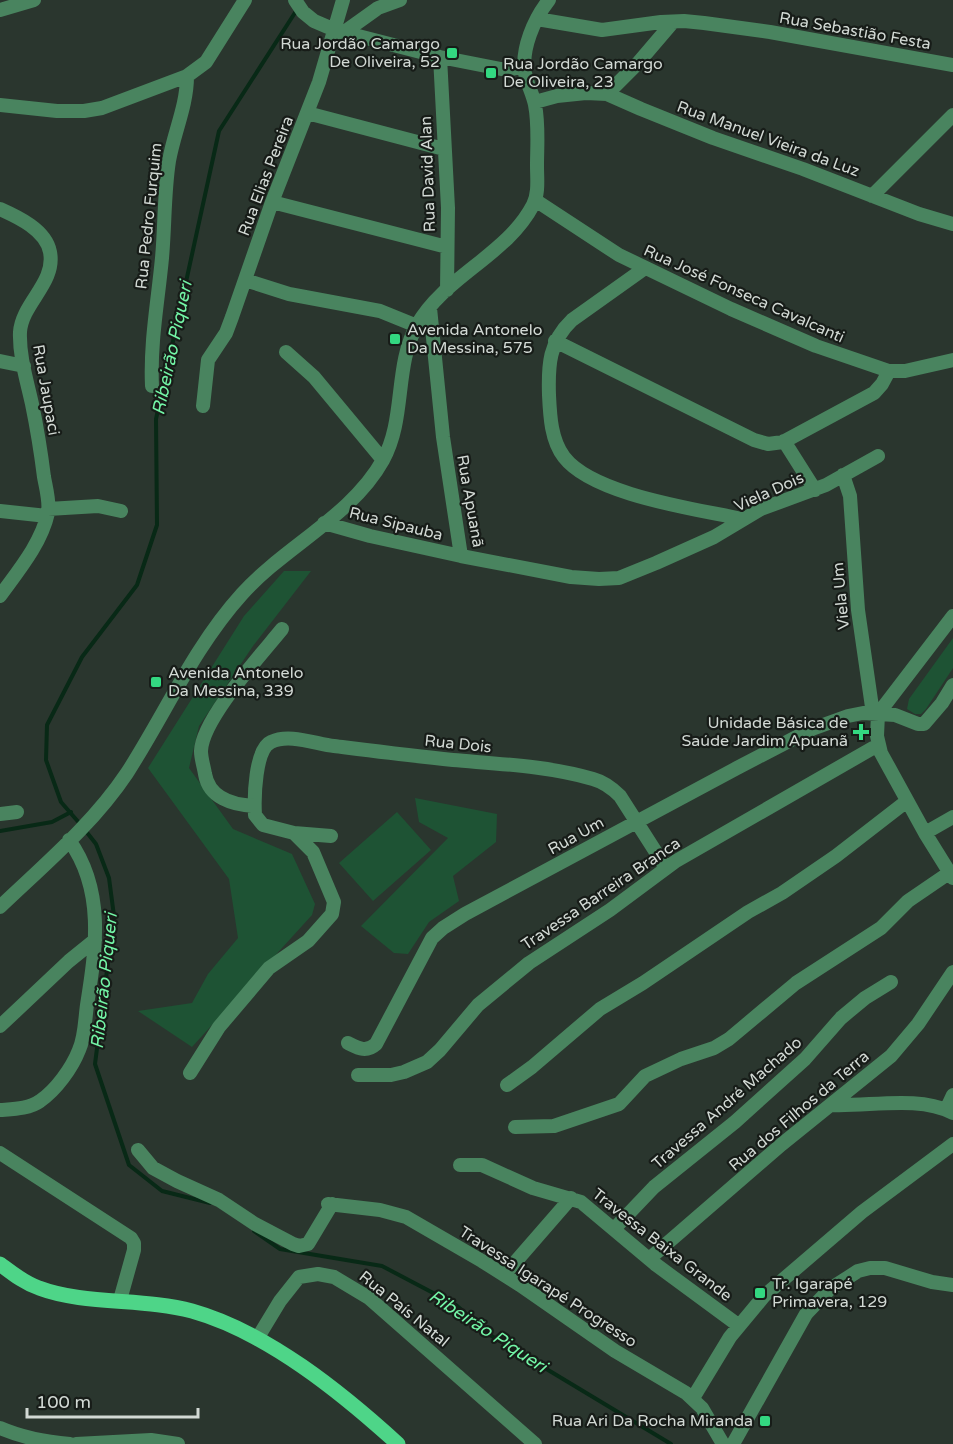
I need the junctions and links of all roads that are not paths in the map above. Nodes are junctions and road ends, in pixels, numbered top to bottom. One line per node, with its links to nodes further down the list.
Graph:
1 (34, 0): 7 (street)
2 (245, 0): 14 (street)
3 (296, 0): 10 (street)
4 (343, 0): 10 (street, Rua Elias Pereira)
5 (400, 0): 10 (street)
6 (549, 0): 8 (street)
7 (1, 6)
8 (537, 19): 9 (street, Rua Sebastião Festa); 13 (street)
9 (673, 22): 12 (street, Rua Sebastião Festa); 15 (street)
10 (339, 32): 11 (street); 18 (street, Rua Elias Pereira)
11 (440, 57): 13 (street); 20 (street, Rua David Alan)
12 (953, 65)
13 (524, 66): 16 (street)
14 (187, 76): 17 (street); 38 (street, Rua Pedro Furquim)
15 (607, 94): 16 (street, Rua Manuel Vieira da Luz); 21 (street, Rua Manuel Vieira da Luz)
16 (535, 102): 22 (street)
17 (1, 105)
18 (307, 113): 20 (street); 23 (street, Rua Elias Pereira)
19 (953, 115): 21 (street)
20 (444, 149): 26 (street, Rua David Alan)
21 (872, 196): 25 (street, Rua Manuel Vieira da Luz)
22 (535, 200): 27 (street, Rua José Fonseca Cavalcanti); 29 (street)
23 (272, 202): 26 (street); 28 (street, Rua Elias Pereira)
24 (0, 209): 36 (street, Rua Jaupaci)
25 (953, 224)
26 (447, 247): 29 (street, Rua David Alan)
27 (645, 268): 32 (street); 37 (street, Rua José Fonseca Cavalcanti)
28 (245, 280): 31 (street); 39 (street, Rua Elias Pereira)
29 (447, 290): 30 (street)
30 (430, 308): 31 (street); 50 (street, Rua Apuanã)
31 (417, 326): 42 (street)
32 (555, 340): 40 (street); 48 (street)
33 (286, 352): 42 (street)
34 (0, 360): 36 (street)
35 (953, 360): 37 (street, Rua José Fonseca Cavalcanti)
36 (24, 366): 47 (street, Rua Jaupaci)
37 (889, 371): 40 (street)
38 (152, 386)
39 (203, 406)
40 (784, 441): 44 (street)
41 (878, 456): 43 (street, Viela Dois)
42 (383, 460): 49 (street)
43 (843, 476): 44 (street, Viela Dois); 56 (street, Viela Um)
44 (815, 490): 48 (street, Viela Dois)
45 (0, 511): 47 (street)
46 (121, 511): 47 (street)
47 (48, 512): 52 (street)
48 (742, 519): 51 (street, Viela Dois)
49 (324, 523): 50 (street, Rua Sipauba); 67 (street)
50 (461, 556): 51 (street, Rua Apuanã)
51 (640, 570)
52 (0, 596)
53 (953, 616): 56 (street)
54 (282, 629): 59 (street)
55 (953, 686): 56 (street, Rua Um)
56 (876, 714): 57 (street); 63 (street, Rua Um)
57 (878, 745): 58 (street); 68 (street, Travessa Barreira Branca)
58 (907, 801): 65 (street); 78 (street)
59 (254, 806): 63 (street, Rua Dois); 64 (street)
60 (17, 812): 61 (street)
61 (0, 813)
62 (953, 817): 65 (street)
63 (638, 821): 68 (street, Rua Dois); 75 (street, Rua Um)
64 (294, 833): 66 (street); 76 (street)
65 (925, 833): 69 (street)
66 (331, 836)
67 (71, 838): 70 (street); 71 (street)
68 (666, 868): 77 (street, Travessa Barreira Branca)
69 (951, 876): 83 (street)
70 (0, 907)
71 (95, 940): 74 (street); 81 (street)
72 (953, 972): 80 (street, Rua dos Filhos da Terra)
73 (891, 982): 89 (street, Travessa André Machado)
74 (0, 1026)
75 (348, 1043)
76 (190, 1073)
77 (358, 1076)
78 (507, 1085)
79 (953, 1095): 82 (street)
80 (831, 1105): 82 (street); 90 (street, Rua dos Filhos da Terra)
81 (0, 1110)
82 (949, 1112)
83 (515, 1127)
84 (953, 1144): 95 (street)
85 (138, 1150): 92 (street, Travessa Igarapé Progresso)
86 (0, 1154): 94 (street)
87 (460, 1165): 88 (street, Travessa Baixa Grande)
88 (571, 1198): 89 (street, Travessa Baixa Grande); 92 (street)
89 (614, 1230): 90 (street, Travessa Baixa Grande)
90 (650, 1259): 95 (street, Travessa Baixa Grande)
91 (0, 1264): 94 (main road)
92 (504, 1275): 97 (street, Travessa Igarapé Progresso)
93 (953, 1285): 106 (street)
94 (120, 1300): 96 (main road)
95 (738, 1325): 97 (street)
96 (257, 1339): 103 (main road); 104 (street, Rua País Natal)
97 (693, 1398): 105 (street, Travessa Igarapé Progresso)
98 (0, 1428): 99 (street)
99 (70, 1444)
100 (76, 1444): 101 (street)
101 (105, 1444): 102 (street)
102 (178, 1444)
103 (398, 1444)
104 (535, 1444)
105 (723, 1444)
106 (733, 1444)

